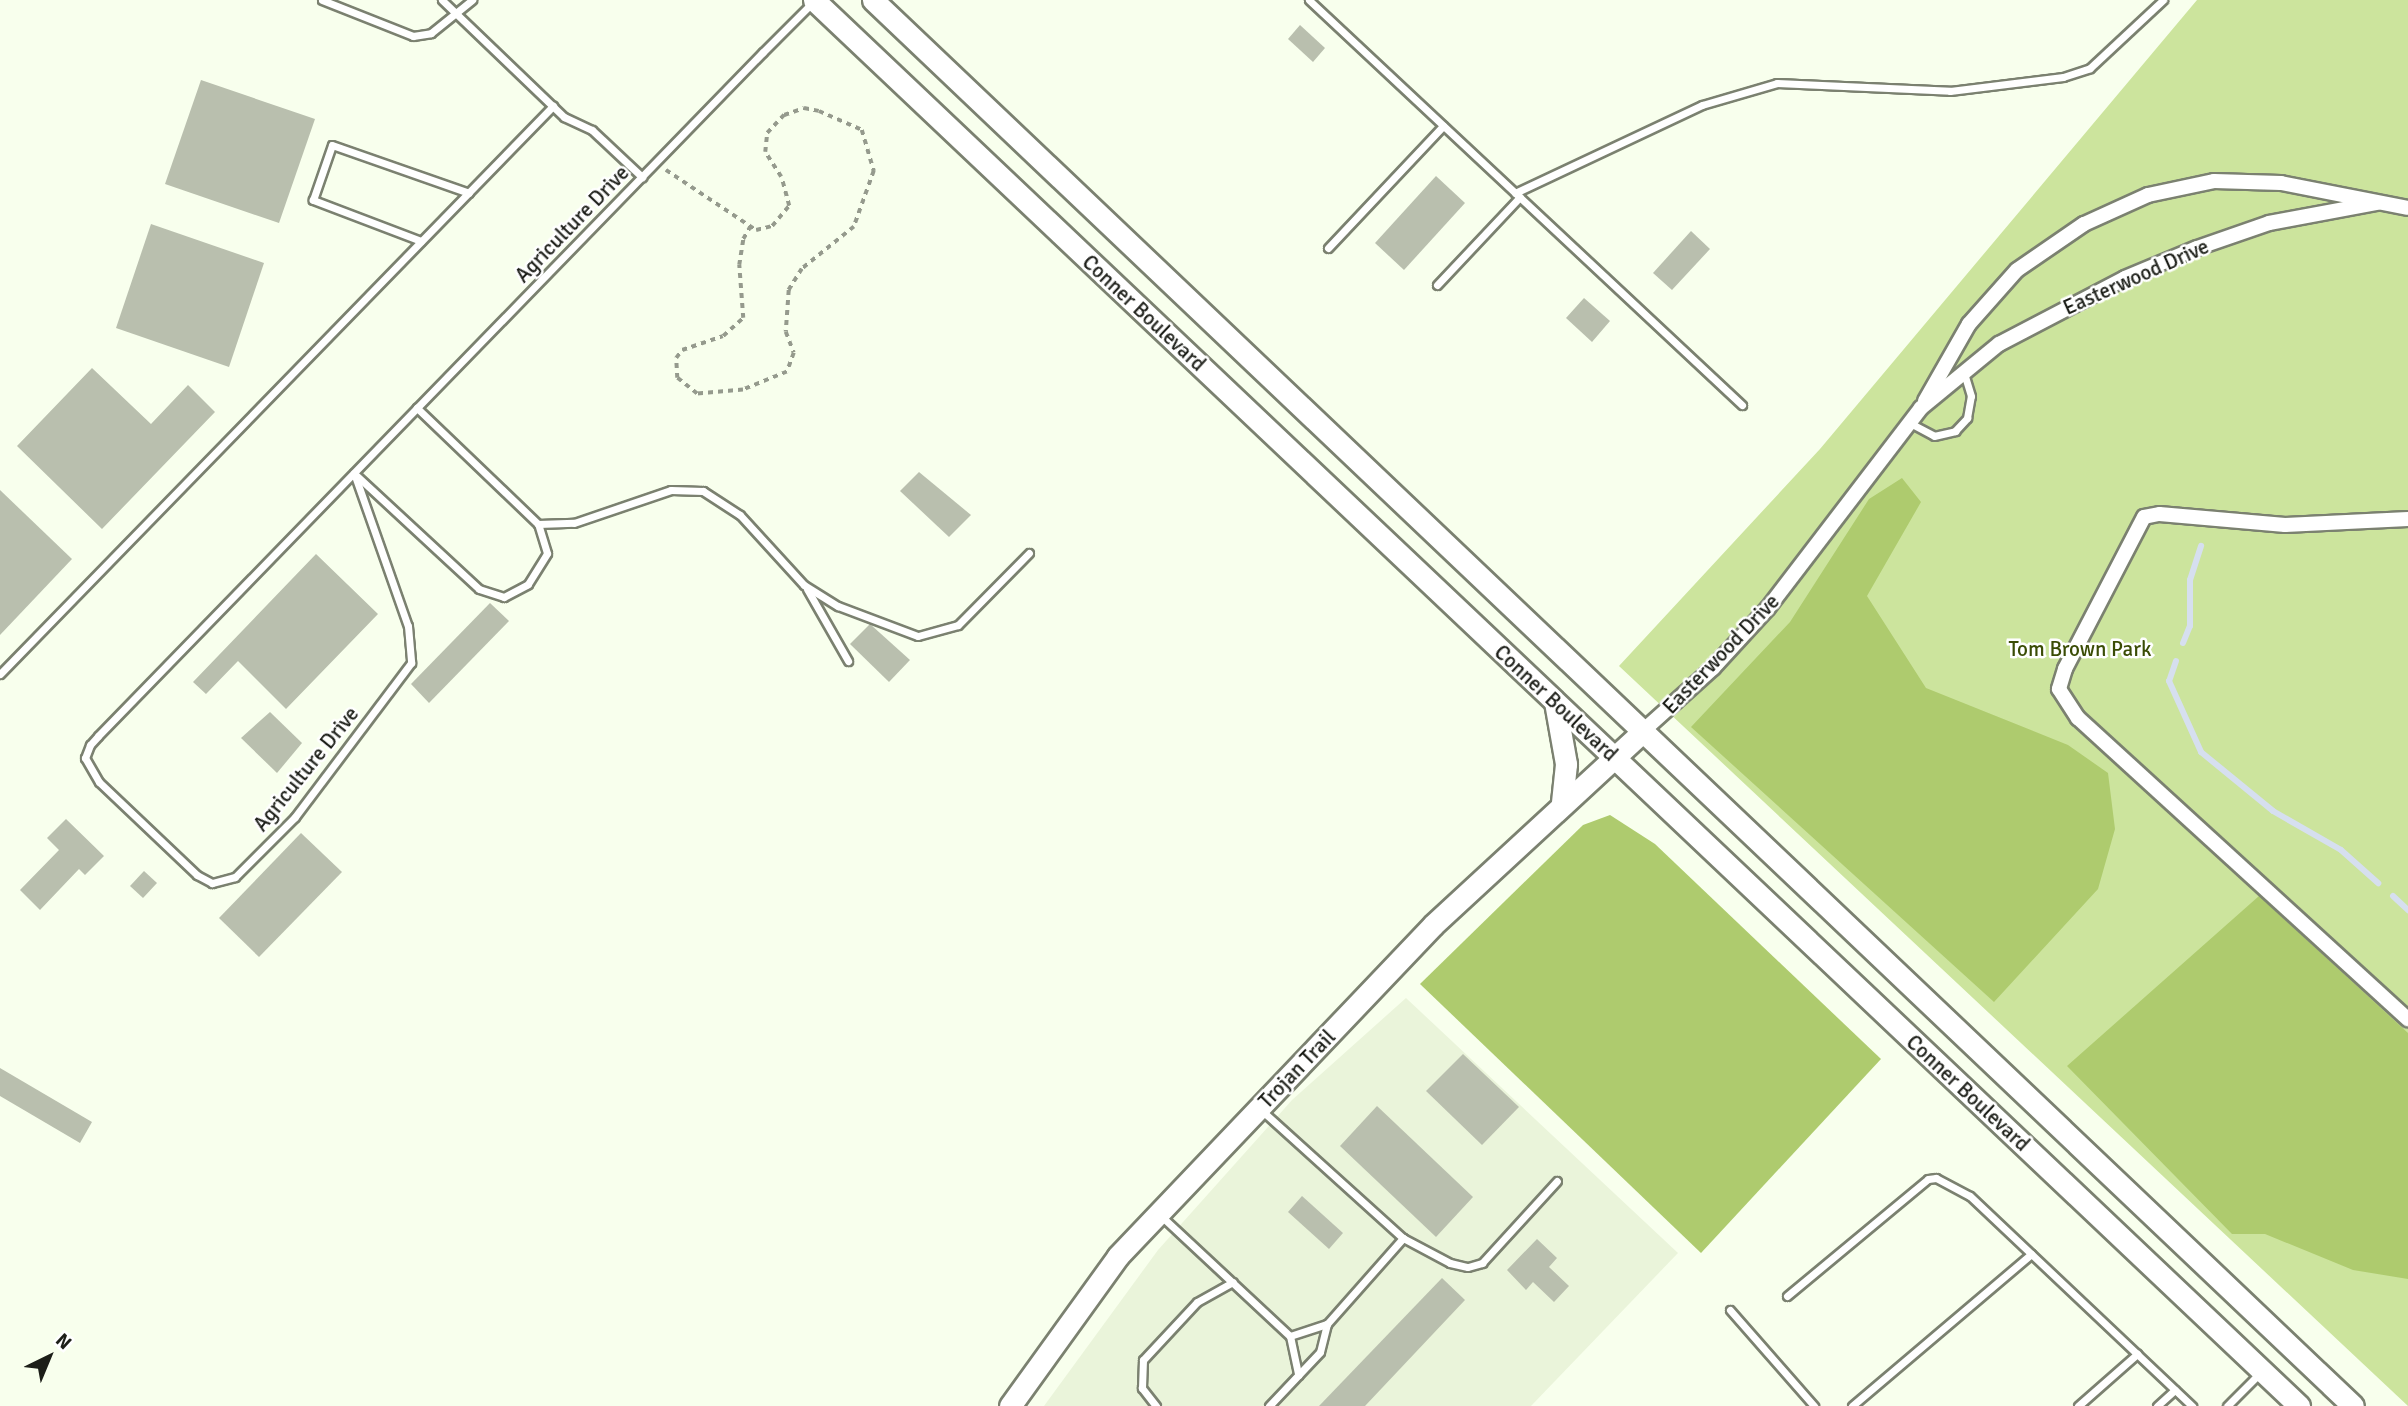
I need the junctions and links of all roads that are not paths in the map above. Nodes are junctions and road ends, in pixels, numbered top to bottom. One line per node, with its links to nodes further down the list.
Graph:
1 (322, 0): 8 (lane)
2 (442, 0): 8 (lane)
3 (472, 0): 8 (lane)
4 (814, 0): 11 (lane, Agriculture Drive); 31 (main road, Conner Boulevard)
5 (873, 0): 32 (main road, Conner Boulevard)
6 (1309, 0): 10 (lane)
7 (2163, 0): 13 (lane)
8 (457, 14): 9 (lane)
9 (553, 106): 11 (lane); 12 (lane)
10 (1443, 126): 13 (lane); 17 (lane)
11 (642, 177): 22 (lane, Agriculture Drive)
12 (469, 193): 16 (lane); 16 (lane)
13 (1517, 195): 18 (lane); 20 (lane)
14 (2378, 203): 15 (street, Easterwood Drive); 19 (street, Easterwood Drive); 21 (street, Easterwood Drive)
15 (2408, 208)
16 (421, 241): 30 (lane)
17 (1328, 248)
18 (1437, 285)
19 (1964, 373): 21 (street, Easterwood Drive); 23 (lane)
20 (1742, 405)
21 (1922, 407): 23 (street, Easterwood Drive)
22 (417, 408): 24 (lane, Agriculture Drive); 26 (lane)
23 (1910, 423): 32 (street, Easterwood Drive)
24 (354, 473): 24 (lane, Agriculture Drive); 26 (lane)
25 (2408, 519): 35 (street)
26 (538, 524): 28 (lane)
27 (1030, 553): 28 (lane)
28 (804, 585): 29 (lane)
29 (848, 661)
30 (0, 674)
31 (1555, 702): 33 (main road, Conner Boulevard); 34 (main road)
32 (1644, 730): 33 (main road, Easterwood Drive); 46 (main road, Conner Boulevard)
33 (1613, 757): 34 (main road, Trojan Trail); 48 (main road, Conner Boulevard)
34 (1562, 803): 36 (main road, Trojan Trail)
35 (2408, 1019)
36 (1259, 1108): 38 (main road, Trojan Trail); 39 (lane)
37 (1557, 1181): 39 (lane)
38 (1159, 1213): 41 (lane); 51 (main road, Trojan Trail)
39 (1403, 1238): 44 (lane)
40 (2031, 1254): 42 (lane); 47 (lane); 55 (lane)
41 (1233, 1282): 45 (lane); 52 (lane)
42 (1787, 1296)
43 (1730, 1310): 54 (lane)
44 (1327, 1324): 45 (lane); 49 (lane)
45 (1290, 1336): 49 (lane)
46 (2287, 1343): 48 (main road); 61 (main road, Conner Boulevard)
47 (2137, 1354): 50 (lane); 56 (lane)
48 (2262, 1371): 59 (lane); 60 (main road, Conner Boulevard)
49 (1298, 1376): 53 (lane)
50 (2175, 1390): 57 (lane); 58 (lane)
51 (1010, 1406)
52 (1156, 1406)
53 (1269, 1406)
54 (1814, 1406)
55 (1852, 1406)
56 (2078, 1406)
57 (2157, 1406)
58 (2192, 1406)
59 (2227, 1406)
60 (2299, 1406)
61 (2353, 1406)

